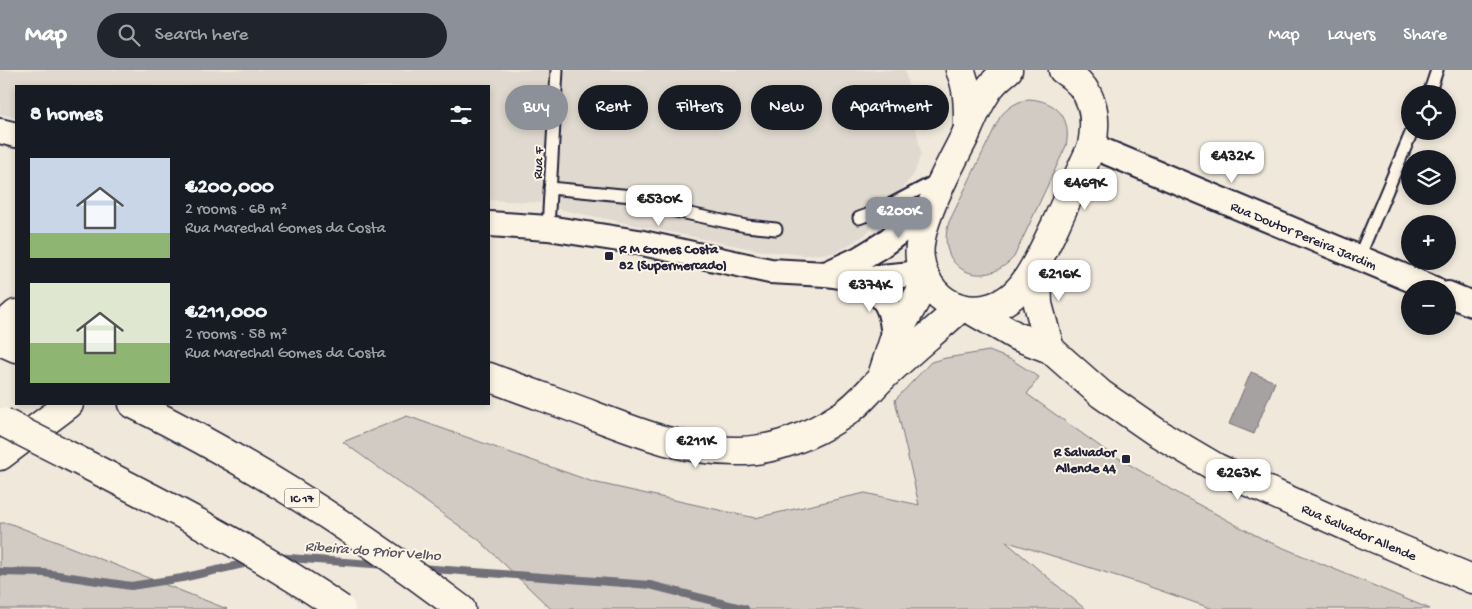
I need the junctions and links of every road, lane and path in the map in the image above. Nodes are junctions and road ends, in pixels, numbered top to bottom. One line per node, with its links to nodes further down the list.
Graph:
1 (557, 70): 14 (lane, Rua F)
2 (960, 70): 8 (main road)
3 (1008, 70): 8 (main road)
4 (1063, 70): 6 (main road)
5 (1437, 70): 7 (lane)
6 (1084, 80): 12 (main road)
7 (1432, 85)
8 (968, 128): 13 (main road)
9 (0, 131): 10 (street)
10 (15, 135)
11 (1408, 140): 20 (lane)
12 (1092, 146): 20 (street, Rua Doutor Pereira Jardim); 21 (main road)
13 (945, 176): 15 (main road); 16 (lane)
14 (550, 188): 18 (lane, Rua F); 19 (lane)
15 (930, 210): 22 (street); 23 (main road)
16 (859, 218)
17 (490, 224): 18 (street)
18 (548, 228): 22 (street)
19 (776, 229)
20 (1359, 257): 25 (street, Rua Doutor Pereira Jardim)
21 (1040, 258): 28 (main road); 34 (main road)
22 (826, 274): 24 (street)
23 (925, 277): 24 (street); 28 (main road); 31 (main road)
24 (859, 279): 31 (street)
25 (1413, 280)
26 (1456, 297): 27 (street)
27 (1472, 304)
28 (965, 310): 34 (main road); 36 (main road)
29 (15, 315): 30 (main road)
30 (0, 328)
31 (894, 339): 36 (main road)
32 (0, 341): 33 (main road)
33 (15, 348)
34 (1050, 349): 41 (main road, Rua Salvador Allende)
35 (490, 377): 36 (main road)
36 (882, 378)
37 (68, 405): 40 (main road)
38 (135, 405): 43 (main road, IC 17)
39 (0, 421): 42 (main road, bridge)
40 (0, 456)
41 (1472, 579)
42 (341, 609)
43 (461, 609)

